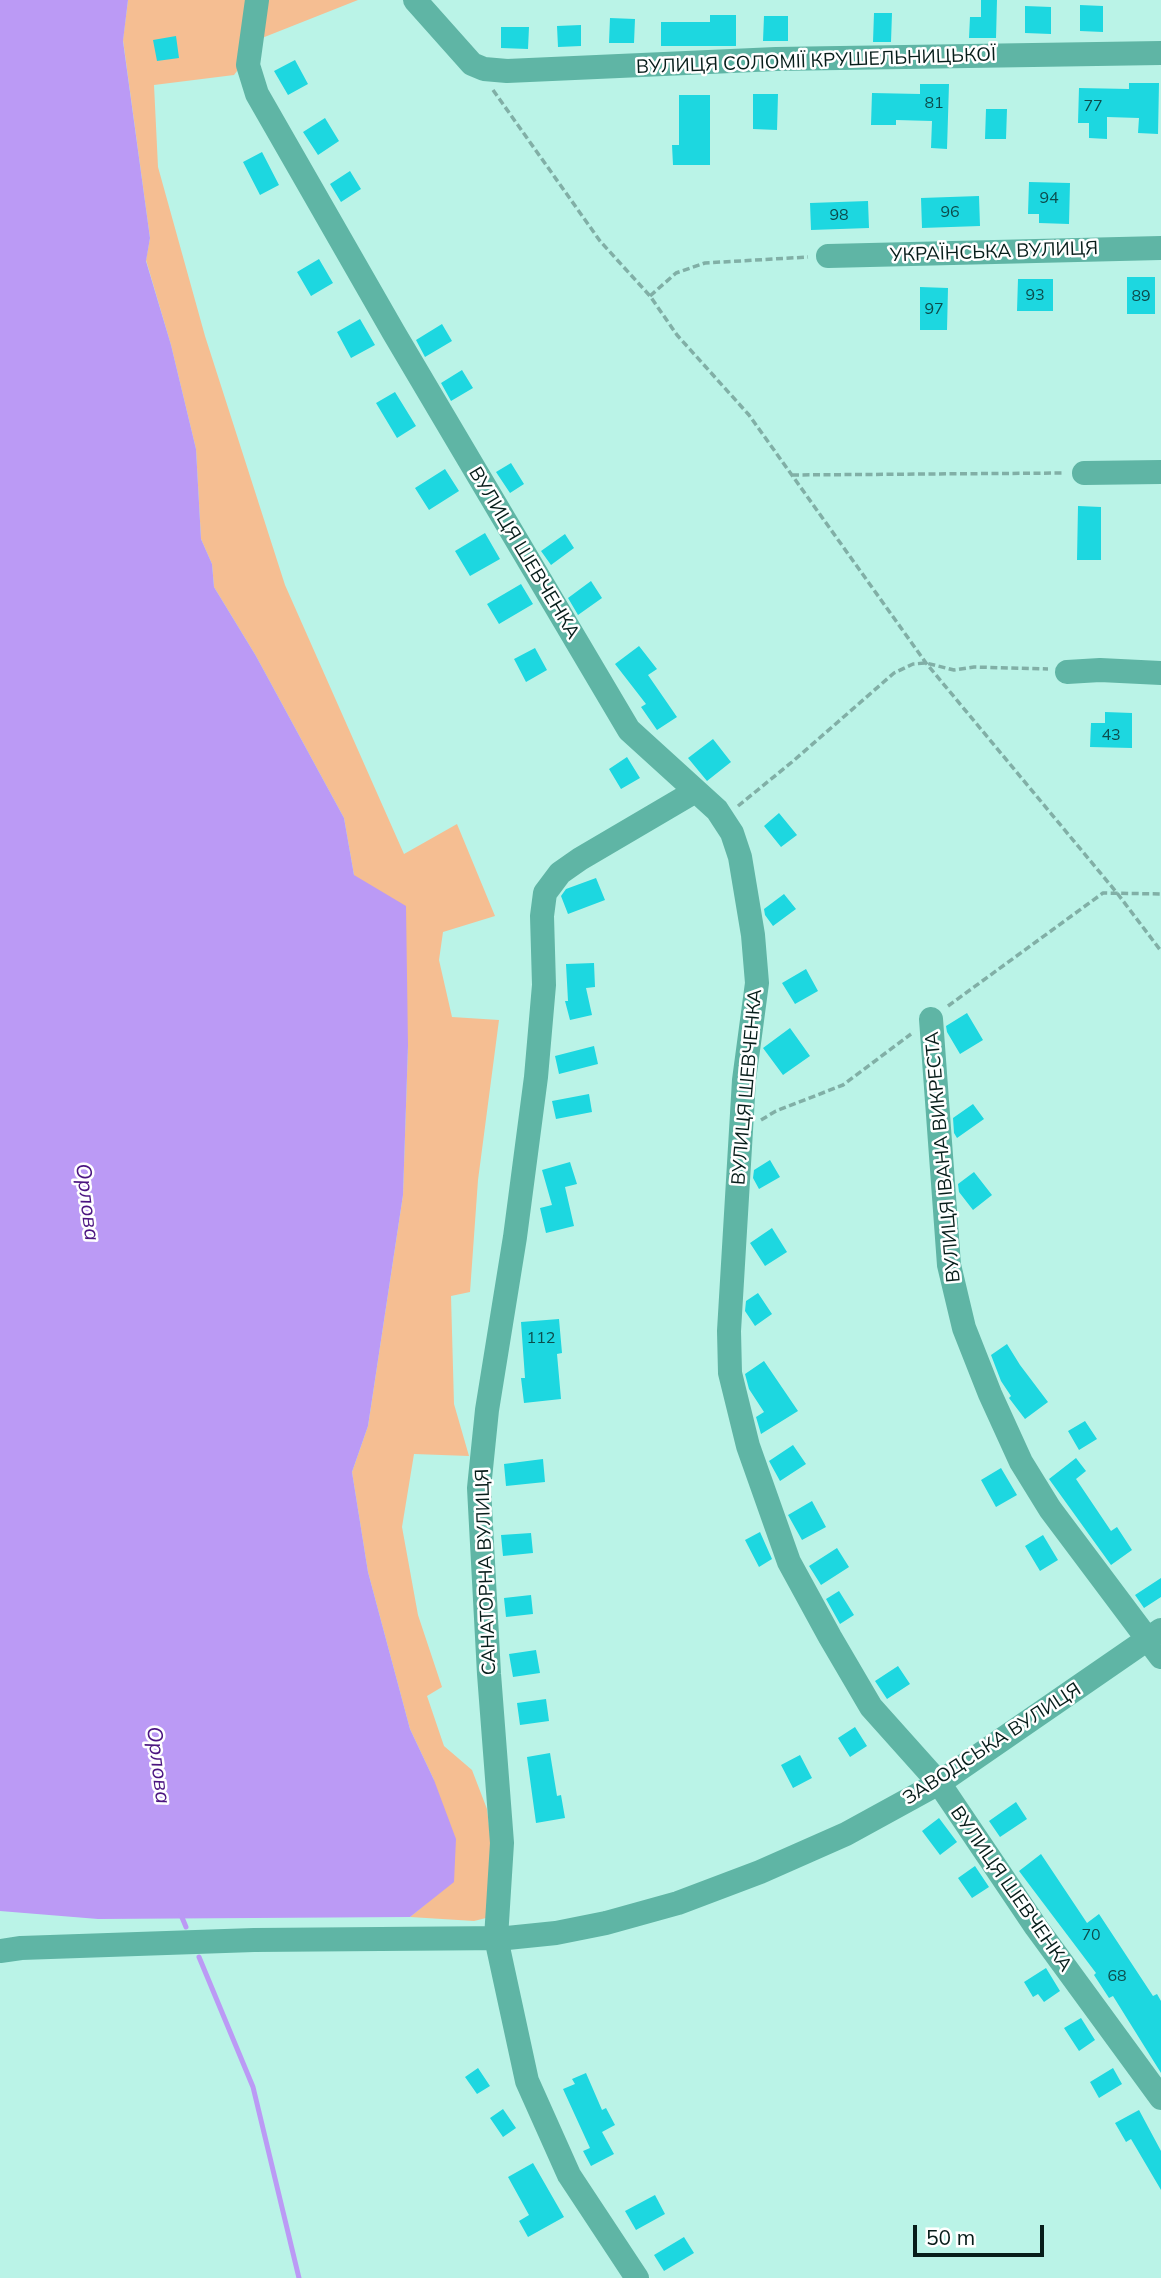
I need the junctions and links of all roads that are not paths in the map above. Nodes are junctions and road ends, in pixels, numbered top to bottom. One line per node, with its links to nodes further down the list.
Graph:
1 (257, 0): 10 (street, ВУЛИЦЯ ШЕВЧЕНКА)
2 (415, 0): 3 (street, ВУЛИЦЯ СОЛОМІЇ КРУШЕЛЬНИЦЬКОЇ)
3 (1161, 53)
4 (1161, 248): 5 (street, УКРАЇНСЬКА ВУЛИЦЯ)
5 (828, 256)
6 (1084, 472): 7 (street)
7 (1161, 472)
8 (1061, 670): 9 (street)
9 (1161, 673)
10 (695, 792): 13 (street, ВУЛИЦЯ ШЕВЧЕНКА); 14 (street, САНАТОРНА ВУЛИЦЯ)
11 (931, 1019): 12 (street, ВУЛИЦЯ ІВАНА ВИКРЕСТА)
12 (1157, 1642): 13 (street, ЗАВОДСЬКА ВУЛИЦЯ)
13 (939, 1783): 14 (street, ЗАВОДСЬКА ВУЛИЦЯ); 16 (street, ВУЛИЦЯ ШЕВЧЕНКА)
14 (496, 1938): 15 (street, ЗАВОДСЬКА ВУЛИЦЯ); 17 (street, САНАТОРНА ВУЛИЦЯ)
15 (0, 1951)
16 (1161, 2098)
17 (637, 2278)

